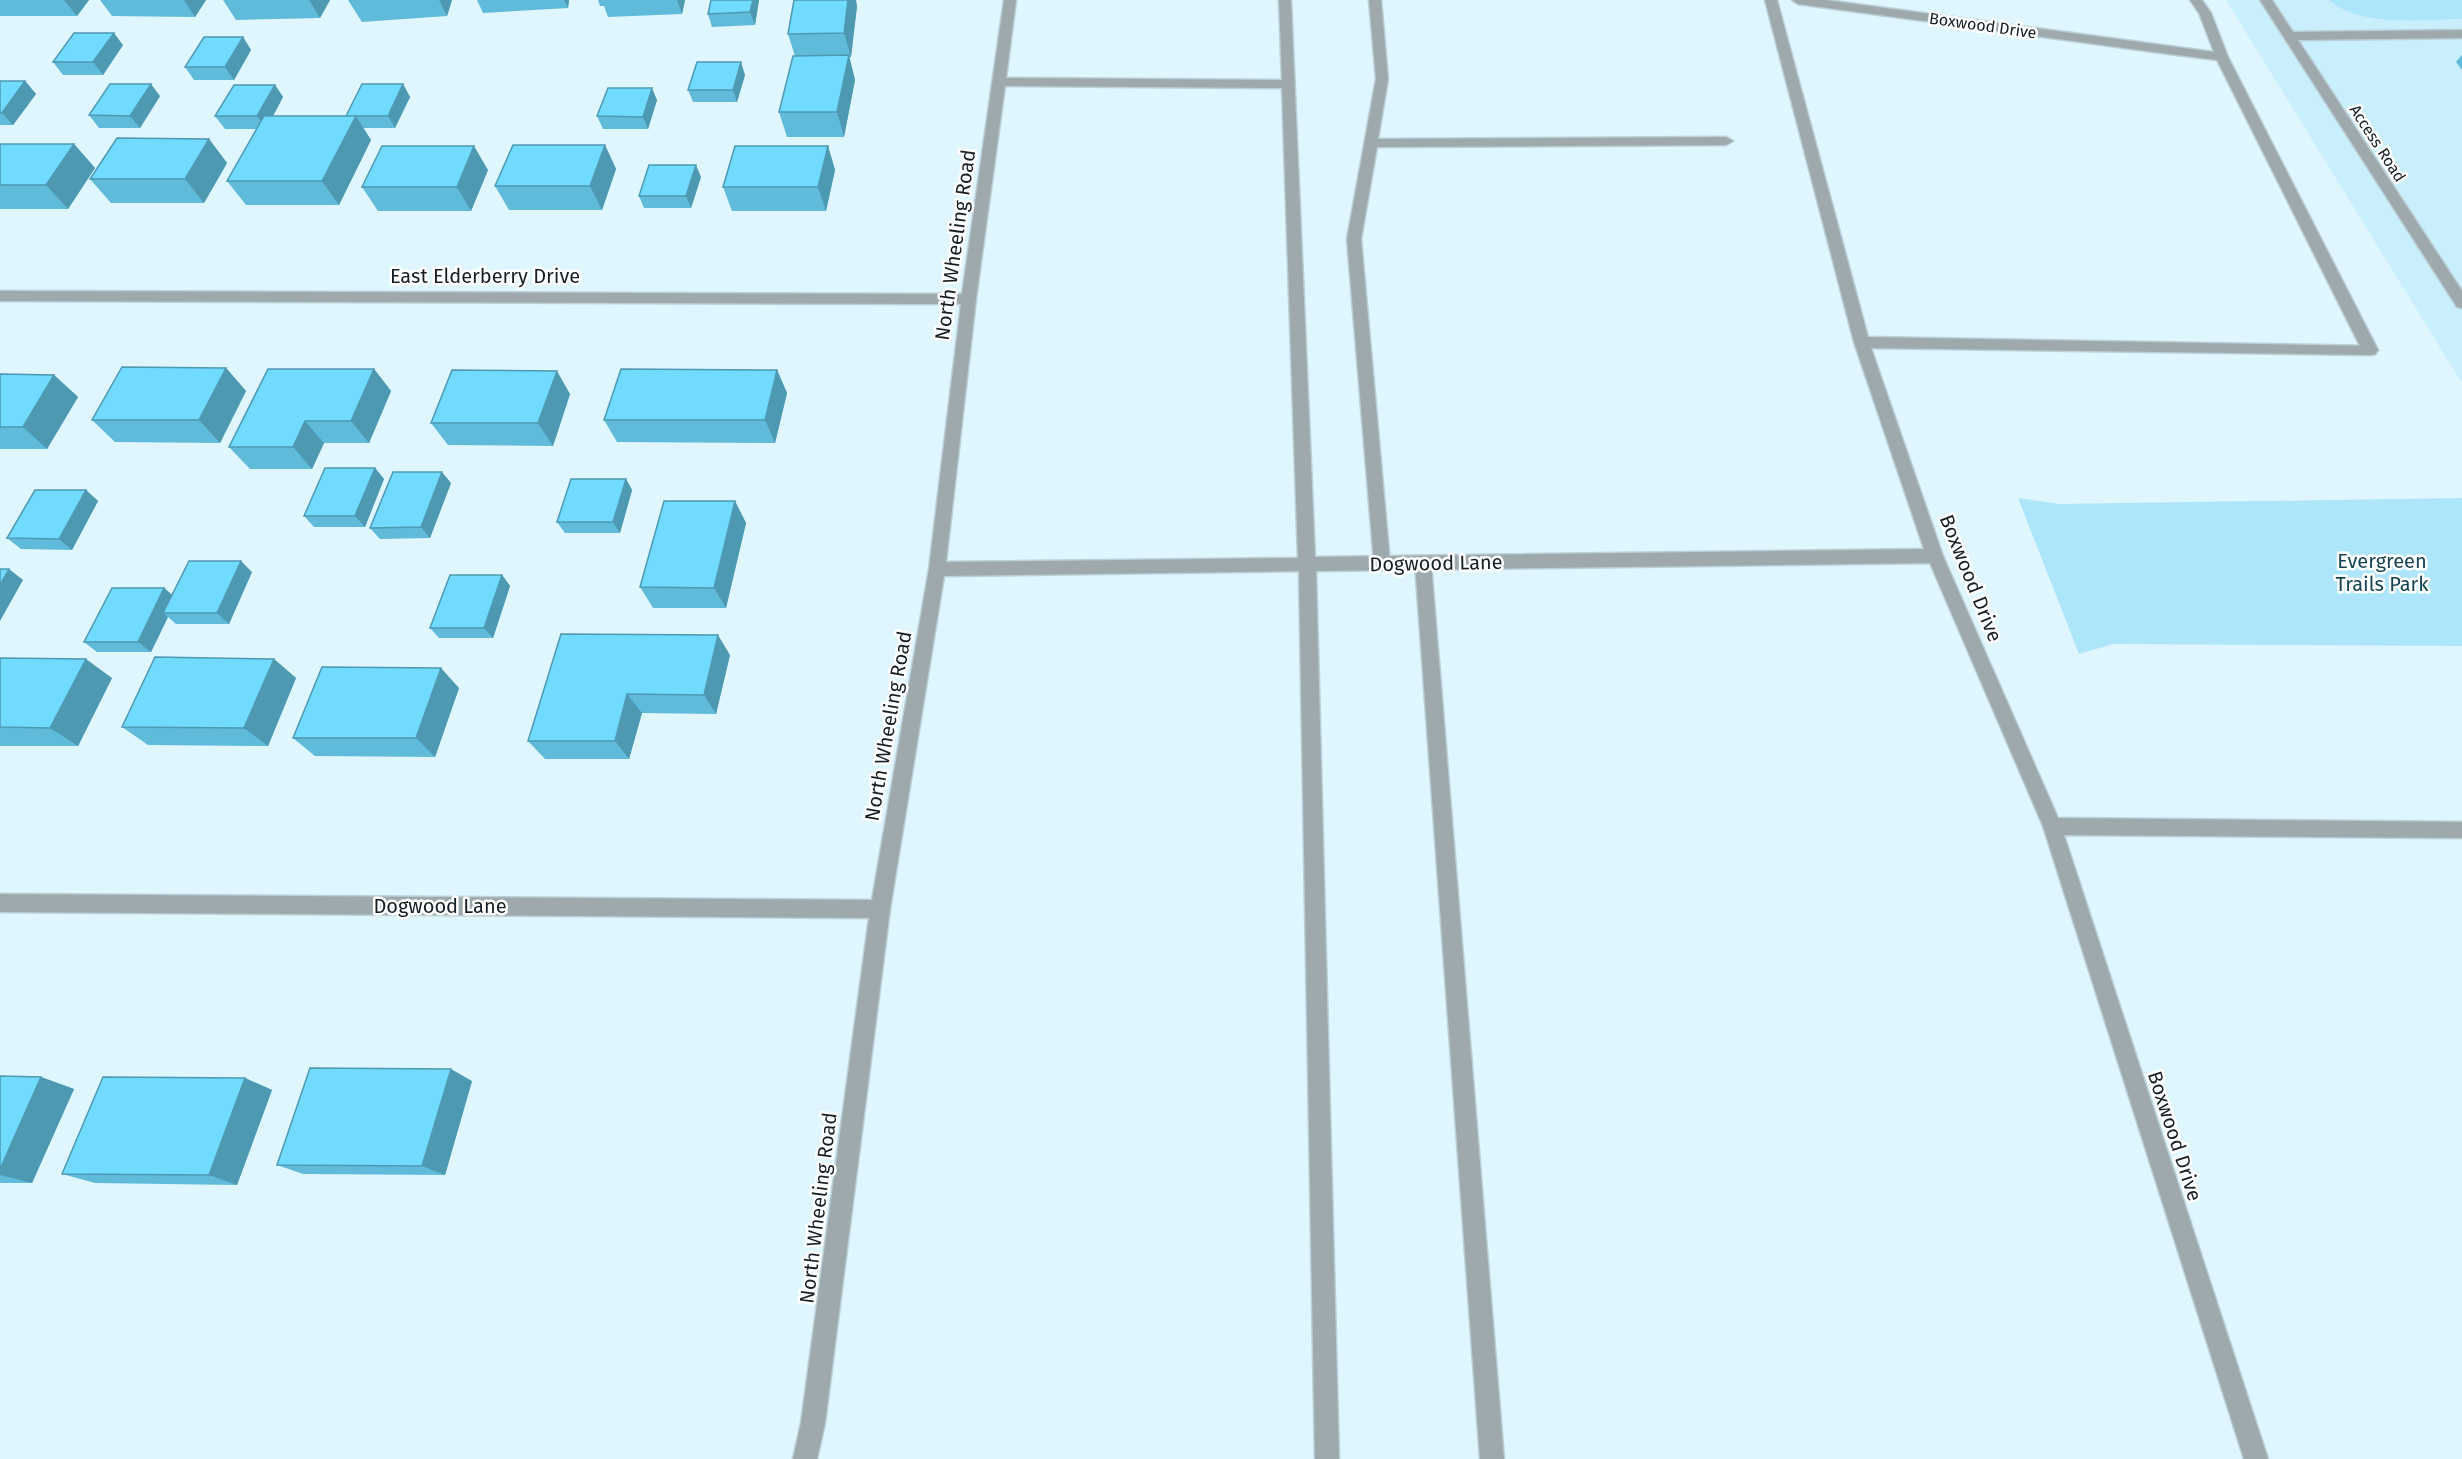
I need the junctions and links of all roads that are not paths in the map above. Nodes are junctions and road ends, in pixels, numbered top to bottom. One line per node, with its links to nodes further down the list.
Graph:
1 (1010, 0): 11 (street, North Wheeling Road)
2 (1285, 0): 12 (street)
3 (1375, 0): 14 (street)
4 (1770, 0): 18 (street, Boxwood Drive)
5 (1798, 0): 10 (street, Boxwood Drive)
6 (2196, 0): 10 (street)
7 (2266, 0): 9 (street, Access Road)
8 (2462, 34): 9 (street)
9 (2289, 36): 17 (street, Access Road)
10 (2222, 57): 18 (street)
11 (999, 82): 12 (street); 16 (street, North Wheeling Road)
12 (1288, 84): 22 (street)
13 (1726, 141): 14 (street)
14 (1371, 143): 20 (street)
15 (0, 296): 16 (street, East Elderberry Drive)
16 (969, 299): 23 (street, North Wheeling Road)
17 (2462, 303)
18 (1862, 342): 19 (street, Boxwood Drive)
19 (1935, 556): 21 (street, Dogwood Lane); 24 (street, Boxwood Drive)
20 (1382, 563): 21 (street, Dogwood Lane); 22 (street, Dogwood Lane)
21 (1423, 563): 30 (street)
22 (1307, 565): 23 (street, Dogwood Lane); 29 (street)
23 (937, 569): 27 (street, North Wheeling Road)
24 (2052, 826): 25 (street); 31 (street, Boxwood Drive)
25 (2462, 830)
26 (0, 903): 27 (street, Dogwood Lane)
27 (880, 909): 28 (street, North Wheeling Road)
28 (805, 1459)
29 (1328, 1459)
30 (1492, 1459)
31 (2256, 1459)

